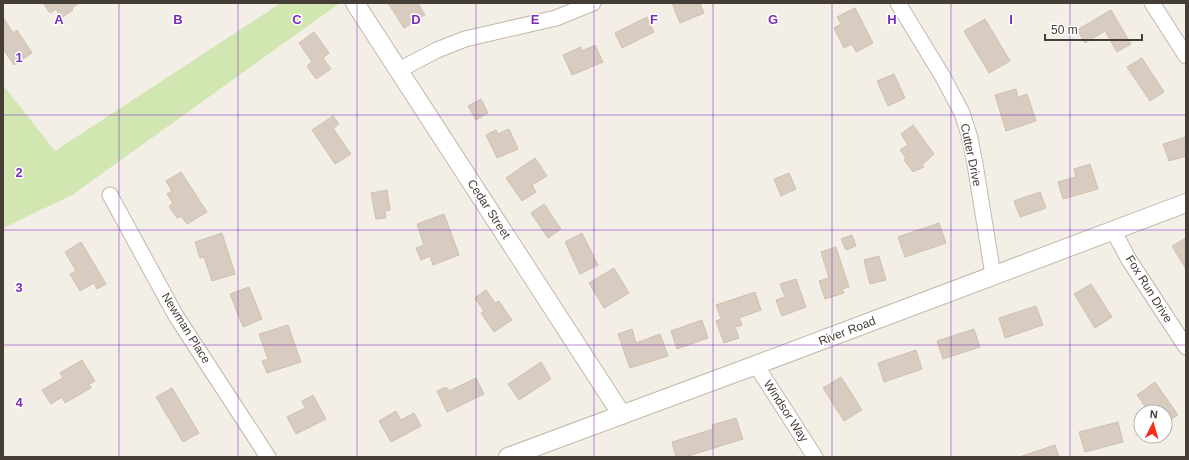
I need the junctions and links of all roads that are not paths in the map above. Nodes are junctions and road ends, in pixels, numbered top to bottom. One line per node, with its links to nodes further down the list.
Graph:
1 (355, 3): 6 (street, Cedar Street)
2 (593, 3): 6 (street)
3 (898, 3): 10 (street, Cutter Drive)
4 (1152, 3): 5 (street)
5 (1186, 56)
6 (399, 70): 13 (street, Cedar Street)
7 (110, 195): 14 (street, Newman Place)
8 (1186, 203): 9 (street, River Road)
9 (1114, 230): 10 (street, River Road); 11 (street, Fox Run Drive)
10 (993, 275): 12 (street, River Road)
11 (1186, 347)
12 (756, 366): 13 (street, River Road); 16 (street, Windsor Way)
13 (622, 415): 15 (street, River Road)
14 (268, 457)
15 (508, 457)
16 (815, 457)

